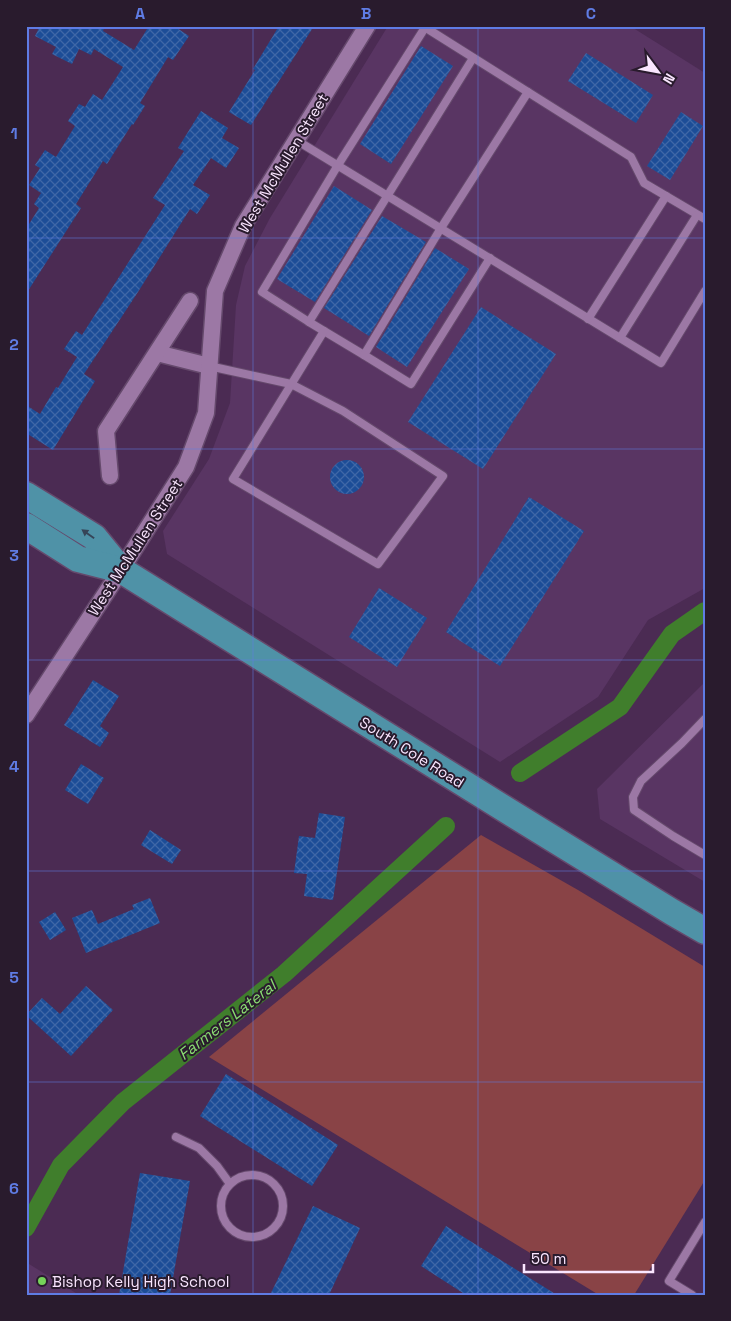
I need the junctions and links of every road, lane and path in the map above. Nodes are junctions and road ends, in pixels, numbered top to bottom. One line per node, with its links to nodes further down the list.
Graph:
1 (367, 26): 5 (street, West McMullen Street)
2 (425, 27): 3 (lane); 6 (lane)
3 (473, 58): 4 (lane); 7 (lane)
4 (528, 92): 8 (lane); 11 (lane)
5 (296, 140): 6 (lane); 21 (street, West McMullen Street)
6 (338, 165): 7 (lane); 16 (lane)
7 (387, 196): 11 (lane); 16 (lane)
8 (666, 196): 9 (lane); 15 (lane)
9 (697, 215): 10 (lane); 18 (lane)
10 (705, 219)
11 (441, 228): 12 (lane); 20 (lane)
12 (490, 258): 15 (lane); 20 (lane)
13 (705, 291): 18 (lane)
14 (190, 301): 19 (street)
15 (588, 319): 18 (lane)
16 (309, 322): 17 (lane)
17 (324, 331): 20 (lane); 22 (lane)
18 (620, 338)
19 (157, 353): 21 (street); 23 (street)
20 (364, 355)
21 (209, 366): 22 (lane); 26 (street, West McMullen Street)
22 (291, 384): 22 (lane)
23 (110, 476)
24 (26, 495): 26 (main road, South Cole Road, one-way to 24)
25 (26, 526): 26 (main road, South Cole Road)
26 (121, 570): 27 (street, West McMullen Street); 30 (main road, South Cole Road)
27 (29, 706)
28 (705, 719): 29 (lane)
29 (705, 855)
30 (705, 931)
31 (176, 1136): 32 (lane)
32 (230, 1184): 32 (lane)
33 (705, 1222): 34 (lane)
34 (692, 1295)

